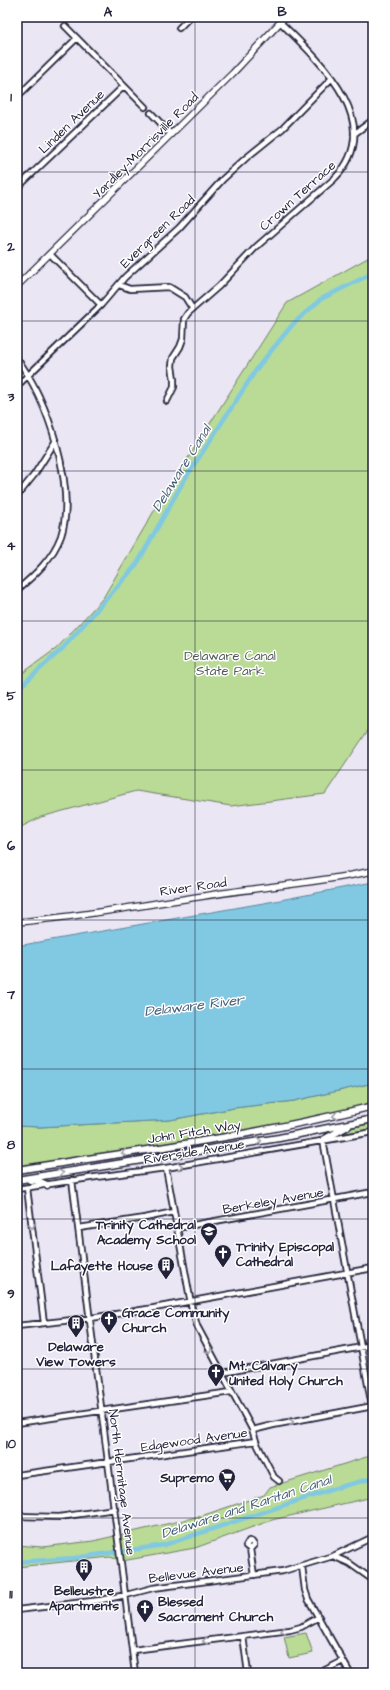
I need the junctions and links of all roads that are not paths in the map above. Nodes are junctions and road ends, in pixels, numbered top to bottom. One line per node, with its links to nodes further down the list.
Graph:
1 (190, 17): 5 (street)
2 (285, 17): 3 (main road, Yardley-Morrisville Road)
3 (280, 22): 7 (street, Crown Terrace); 13 (main road, Yardley-Morrisville Road)
4 (65, 26): 6 (street)
5 (179, 28)
6 (77, 38): 8 (street); 9 (street)
7 (332, 78): 14 (street, Crown Terrace); 18 (street, Evergreen Road)
8 (124, 86): 10 (street); 15 (street, Linden Avenue)
9 (17, 97)
10 (145, 107)
11 (151, 113): 13 (street)
12 (373, 120): 14 (street)
13 (171, 134): 16 (main road, Yardley-Morrisville Road)
14 (354, 134): 20 (street, Crown Terrace)
15 (17, 188)
16 (50, 254): 17 (main road, Yardley-Morrisville Road); 19 (street)
17 (17, 286)
18 (119, 286): 19 (street, Evergreen Road); 20 (street)
19 (101, 305): 22 (street, Evergreen Road)
20 (192, 308): 24 (street)
21 (17, 359): 22 (street)
22 (28, 374): 23 (street, Evergreen Road); 25 (street)
23 (17, 386)
24 (167, 401)
25 (55, 442): 26 (street); 27 (street)
26 (17, 496)
27 (17, 590)
28 (373, 871): 29 (main road, River Road)
29 (17, 922)
30 (373, 1106): 36 (highway, John Fitch Way, one-way to 36)
31 (373, 1119): 32 (highway, John Fitch Way)
32 (355, 1123): 34 (highway); 37 (highway, John Fitch Way, one-way to 32)
33 (373, 1132): 34 (street, Riverside Avenue)
34 (323, 1140): 35 (street, Riverside Avenue, one-way to 34); 43 (street)
35 (166, 1168): 38 (street, Riverside Avenue); 44 (street)
36 (17, 1170)
37 (20, 1180): 39 (highway)
38 (72, 1180): 39 (street, Riverside Avenue); 45 (street, North Hermitage Avenue)
39 (46, 1185): 41 (street, Riverside Avenue)
40 (17, 1188): 41 (street, Riverside Avenue)
41 (27, 1188): 51 (street, one-way to 51)
42 (373, 1192): 43 (street, Berkeley Avenue)
43 (334, 1200): 46 (street, Berkeley Avenue); 48 (street)
44 (174, 1212): 45 (street); 46 (street)
45 (79, 1228): 50 (street, North Hermitage Avenue)
46 (178, 1228): 49 (street)
47 (373, 1268): 48 (street)
48 (347, 1273): 49 (street); 54 (street)
49 (191, 1302): 50 (street); 55 (street, one-way to 55)
50 (91, 1318): 51 (street); 58 (street, North Hermitage Avenue)
51 (44, 1323): 52 (street)
52 (17, 1326)
53 (373, 1345): 54 (street)
54 (361, 1347): 55 (street); 57 (street)
55 (222, 1374): 56 (street)
56 (231, 1392): 58 (street); 61 (street)
57 (372, 1406): 59 (street); 61 (street, Edgewood Avenue, one-way to 57)
58 (102, 1411): 60 (street); 63 (street, North Hermitage Avenue)
59 (373, 1412)
60 (17, 1423)
61 (252, 1430): 62 (street)
62 (256, 1441): 63 (street, Edgewood Avenue); 65 (street)
63 (109, 1462): 64 (street, Edgewood Avenue); 66 (street, North Hermitage Avenue)
64 (17, 1475)
65 (279, 1481)
66 (115, 1509): 67 (street); 74 (street, North Hermitage Avenue)
67 (17, 1516)
68 (373, 1537): 70 (street, Bellevue Avenue)
69 (250, 1549): 72 (street)
70 (333, 1556): 71 (street, Bellevue Avenue); 73 (street)
71 (302, 1566): 72 (street, Bellevue Avenue); 76 (street)
72 (254, 1575): 74 (street, Bellevue Avenue)
73 (373, 1580)
74 (126, 1595): 75 (street, Bellevue Avenue); 78 (street, North Hermitage Avenue)
75 (17, 1610)
76 (319, 1617): 77 (street, one-way to 77); 79 (street)
77 (243, 1636): 78 (street, one-way to 78); 81 (street)
78 (133, 1650): 80 (street, North Hermitage Avenue)
79 (343, 1661): 82 (street); 83 (street)
80 (136, 1673)
81 (248, 1673)
82 (319, 1673)
83 (350, 1673)

